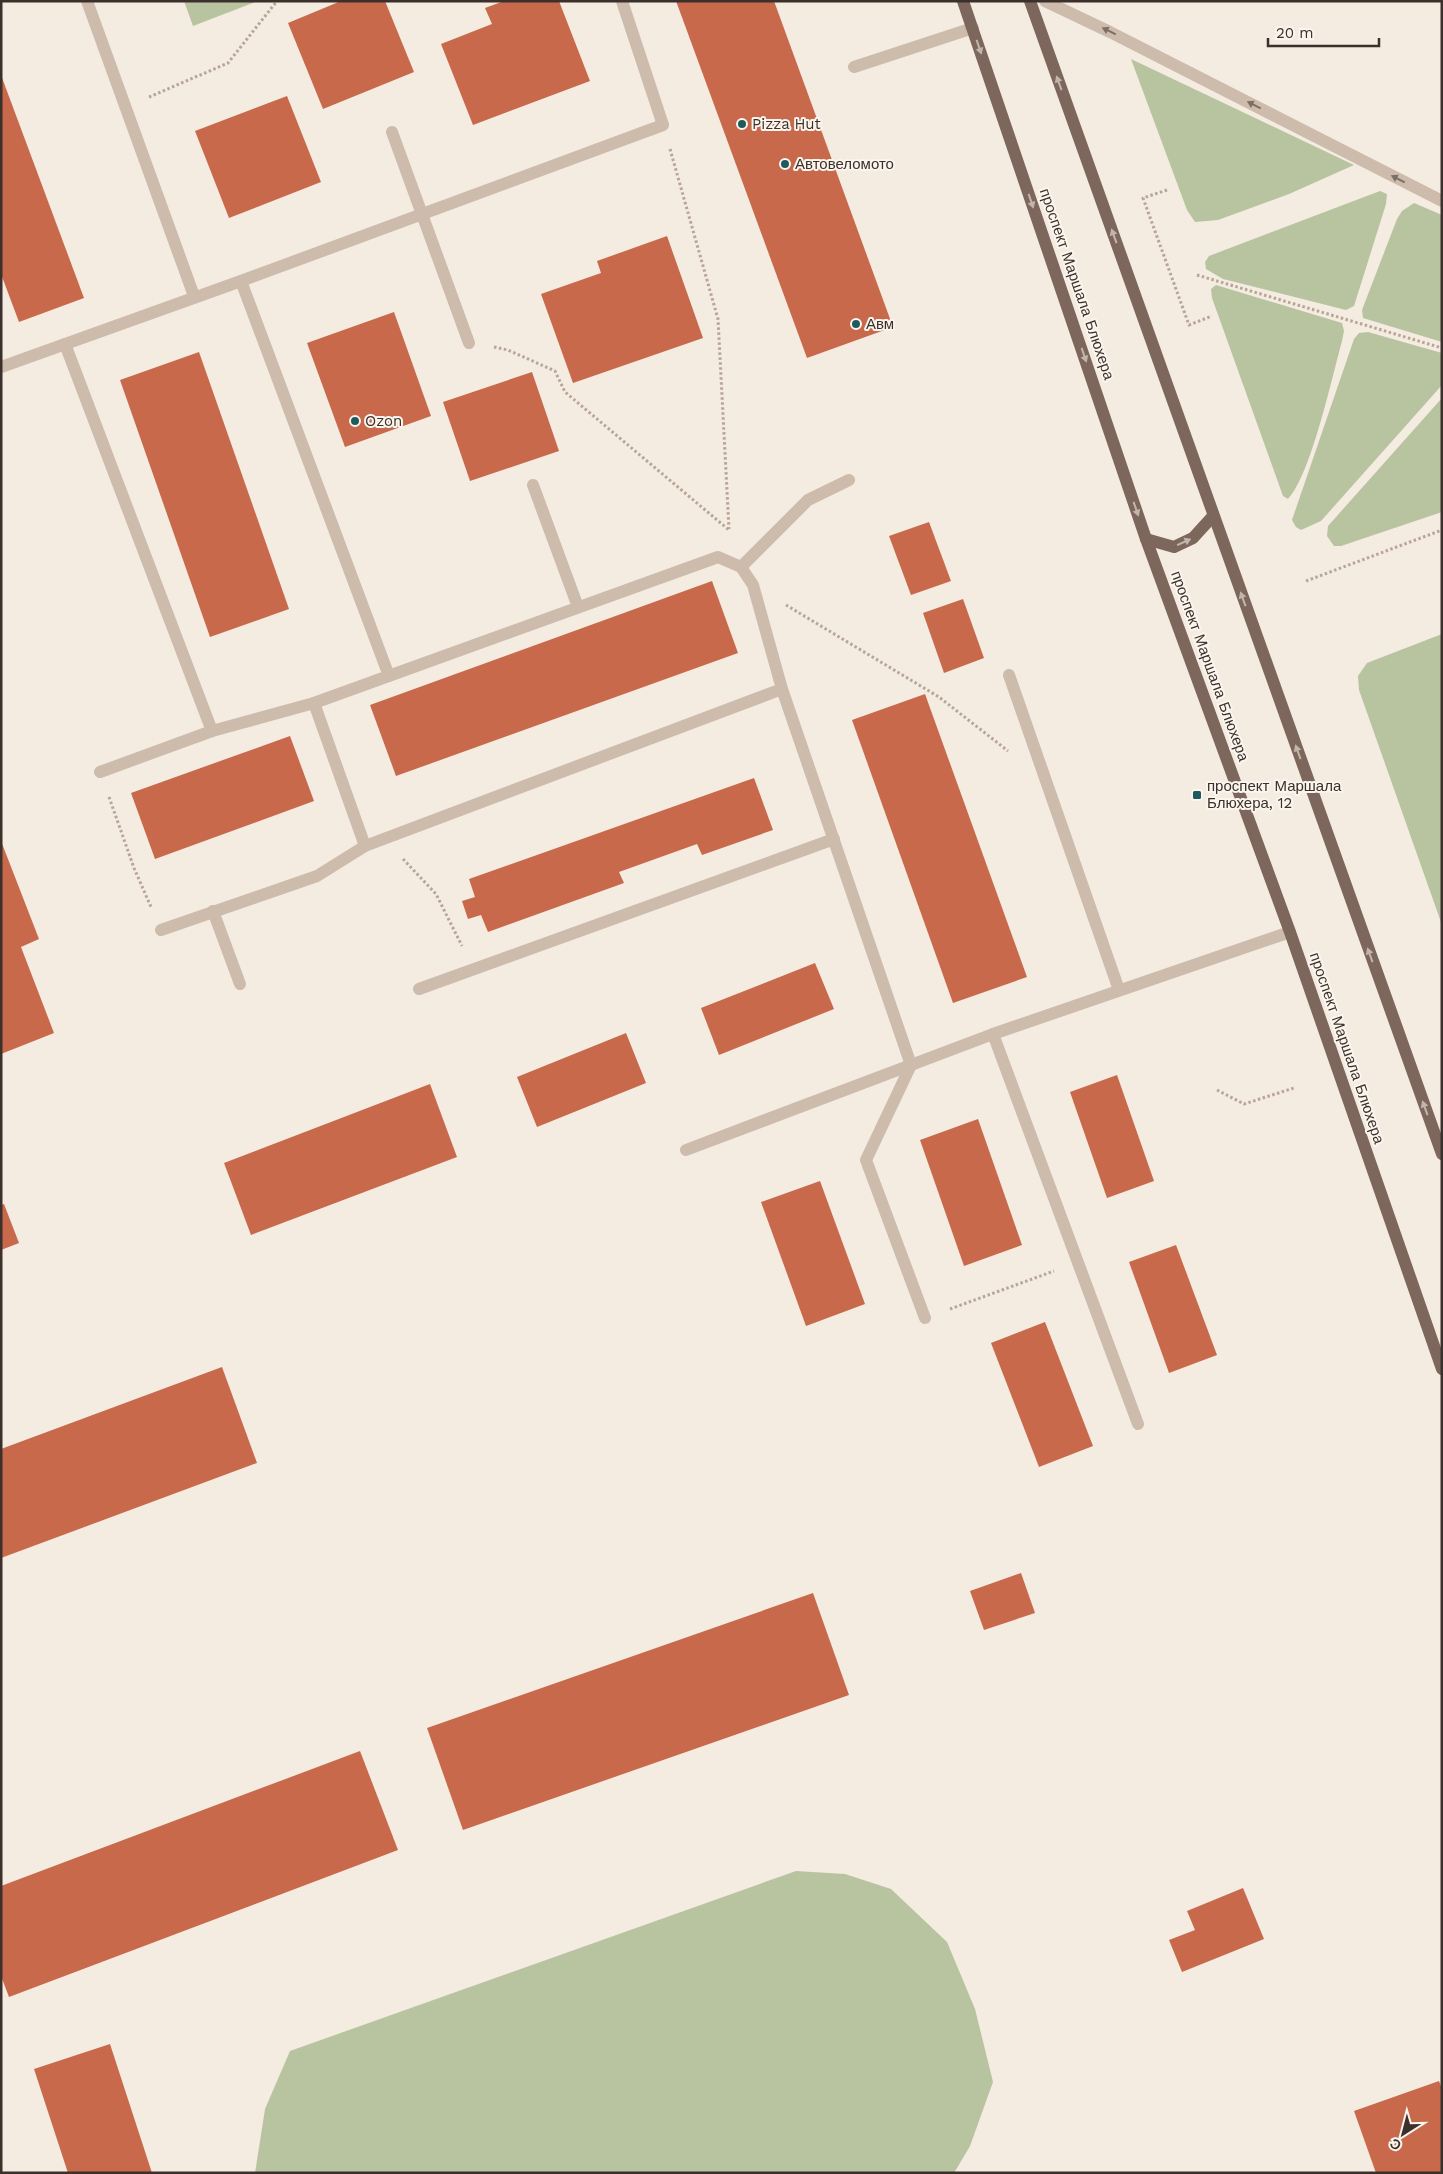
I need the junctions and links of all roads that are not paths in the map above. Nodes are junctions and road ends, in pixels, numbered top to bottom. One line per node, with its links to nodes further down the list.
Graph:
1 (87, 1): 12 (street)
2 (622, 1): 10 (street)
3 (963, 1): 6 (main road, проспект Маршала Блюхера)
4 (1030, 1): 18 (main road, one-way to 4)
5 (1045, 1): 9 (street, one-way to 5)
6 (972, 28): 7 (street); 19 (main road, проспект Маршала Блюхера, one-way to 19)
7 (854, 67)
8 (392, 132): 10 (street)
9 (1442, 201)
10 (421, 214): 11 (street); 13 (street)
11 (241, 281): 12 (street); 23 (street)
12 (194, 296): 14 (street)
13 (469, 343)
14 (65, 344): 15 (street); 26 (street)
15 (1, 367)
16 (849, 480): 20 (street)
17 (532, 485): 21 (street)
18 (1213, 516): 19 (main road, one-way to 18); 39 (main road, one-way to 18)
19 (1146, 539): 32 (main road, проспект Маршала Блюхера)
20 (741, 567): 21 (street); 24 (street)
21 (578, 607): 23 (street)
22 (1009, 675): 35 (street)
23 (389, 676): 25 (street)
24 (782, 689): 28 (street); 29 (street)
25 (314, 703): 26 (street); 29 (street)
26 (212, 731): 27 (street)
27 (100, 772)
28 (834, 839): 34 (street); 37 (street)
29 (365, 846): 30 (street)
30 (214, 911): 31 (street); 33 (street)
31 (161, 930)
32 (1290, 932): 35 (street); 41 (main road, проспект Маршала Блюхера)
33 (240, 984)
34 (420, 989)
35 (1119, 990): 36 (street)
36 (993, 1034): 37 (street); 42 (street)
37 (912, 1065): 38 (street); 40 (street)
38 (686, 1150)
39 (1442, 1154)
40 (925, 1318)
41 (1442, 1369)
42 (1138, 1424)

